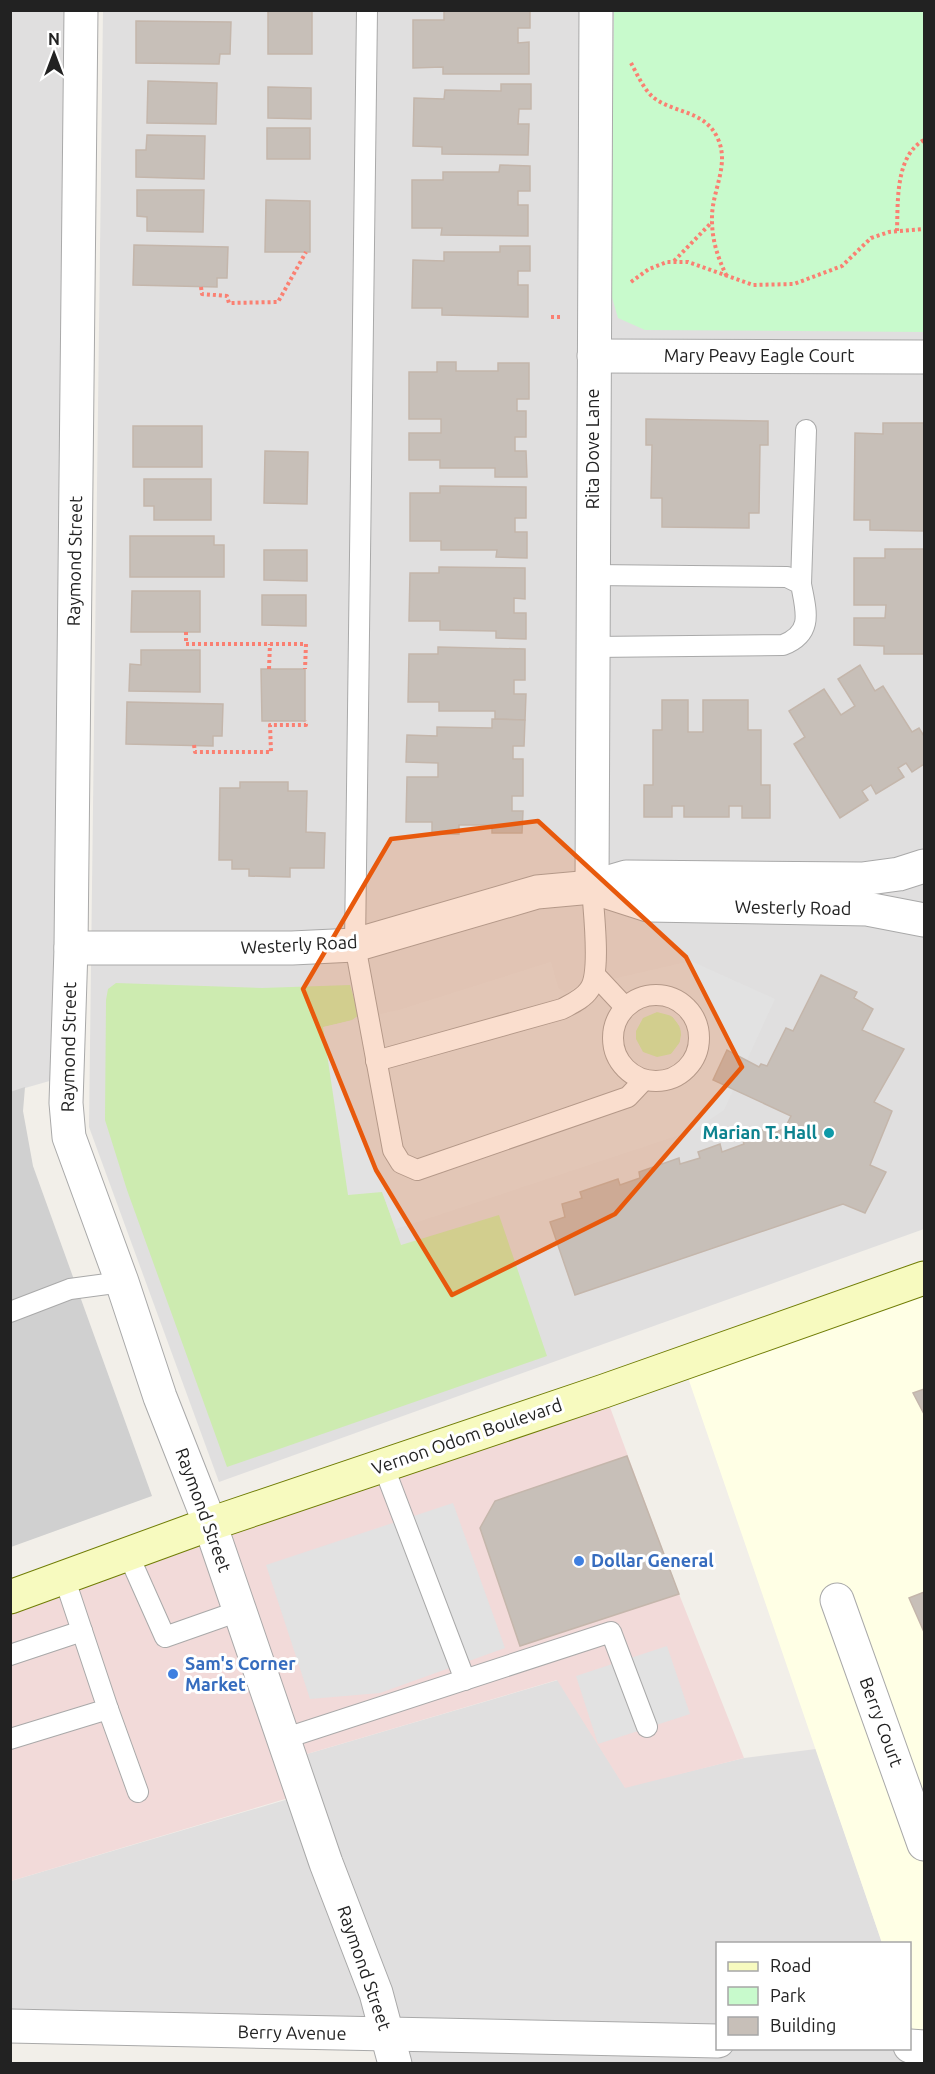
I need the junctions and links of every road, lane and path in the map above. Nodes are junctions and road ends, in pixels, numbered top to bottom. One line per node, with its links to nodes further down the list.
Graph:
1 (81, 10): 32 (street, Raymond Street)
2 (367, 10): 31 (lane)
3 (596, 10): 15 (street, Rita Dove Lane)
4 (628, 57): 6 (path)
5 (924, 140): 8 (path)
6 (712, 222): 10 (path); 11 (path)
7 (924, 229): 8 (path)
8 (897, 231): 11 (path)
9 (306, 252): 12 (path)
10 (673, 262): 11 (path); 13 (path)
11 (728, 277)
12 (201, 286)
13 (629, 289)
14 (551, 316): 15 (path)
15 (594, 318): 16 (street, Rita Dove Lane)
16 (594, 356): 17 (street, Mary Peavy Eagle Court); 19 (street, Rita Dove Lane)
17 (924, 357)
18 (806, 430): 20 (lane)
19 (593, 575): 20 (lane); 23 (street, Rita Dove Lane)
20 (801, 584): 23 (lane)
21 (186, 632): 22 (path)
22 (270, 644): 24 (path); 25 (path)
23 (593, 647): 29 (street, Rita Dove Lane)
24 (269, 669)
25 (305, 669)
26 (305, 721): 27 (path)
27 (194, 746)
28 (924, 866): 29 (street, Westerly Road)
29 (592, 887): 30 (street, Westerly Road); 31 (street, Westerly Road); 33 (lane)
30 (924, 920)
31 (356, 945): 32 (street, Westerly Road); 35 (lane)
32 (71, 948): 38 (street, Raymond Street)
33 (596, 976): 34 (lane); 35 (lane)
34 (626, 1007): 36 (lane); 36 (lane)
35 (376, 1061): 36 (lane)
36 (644, 1080)
37 (924, 1278): 40 (main road, Vernon Odom Boulevard)
38 (122, 1282): 39 (lane); 41 (street, Raymond Street)
39 (10, 1312)
40 (383, 1465): 41 (main road, Vernon Odom Boulevard); 49 (lane)
41 (210, 1524): 42 (main road, Vernon Odom Boulevard); 46 (street, Raymond Street)
42 (128, 1554): 43 (main road, Vernon Odom Boulevard); 46 (lane)
43 (64, 1577): 44 (main road, Vernon Odom Boulevard); 47 (lane)
44 (10, 1597)
45 (837, 1600): 55 (street, Berry Court)
46 (239, 1611): 53 (street, Raymond Street)
47 (82, 1631): 48 (lane); 50 (lane)
48 (10, 1655)
49 (465, 1680): 51 (lane); 53 (lane)
50 (108, 1709): 52 (lane); 54 (lane)
51 (647, 1727)
52 (10, 1739)
53 (282, 1739): 58 (street, Raymond Street)
54 (138, 1792)
55 (924, 1844)
56 (10, 2026): 58 (street, Berry Avenue)
57 (716, 2041): 58 (street, Berry Avenue)
58 (391, 2049)

